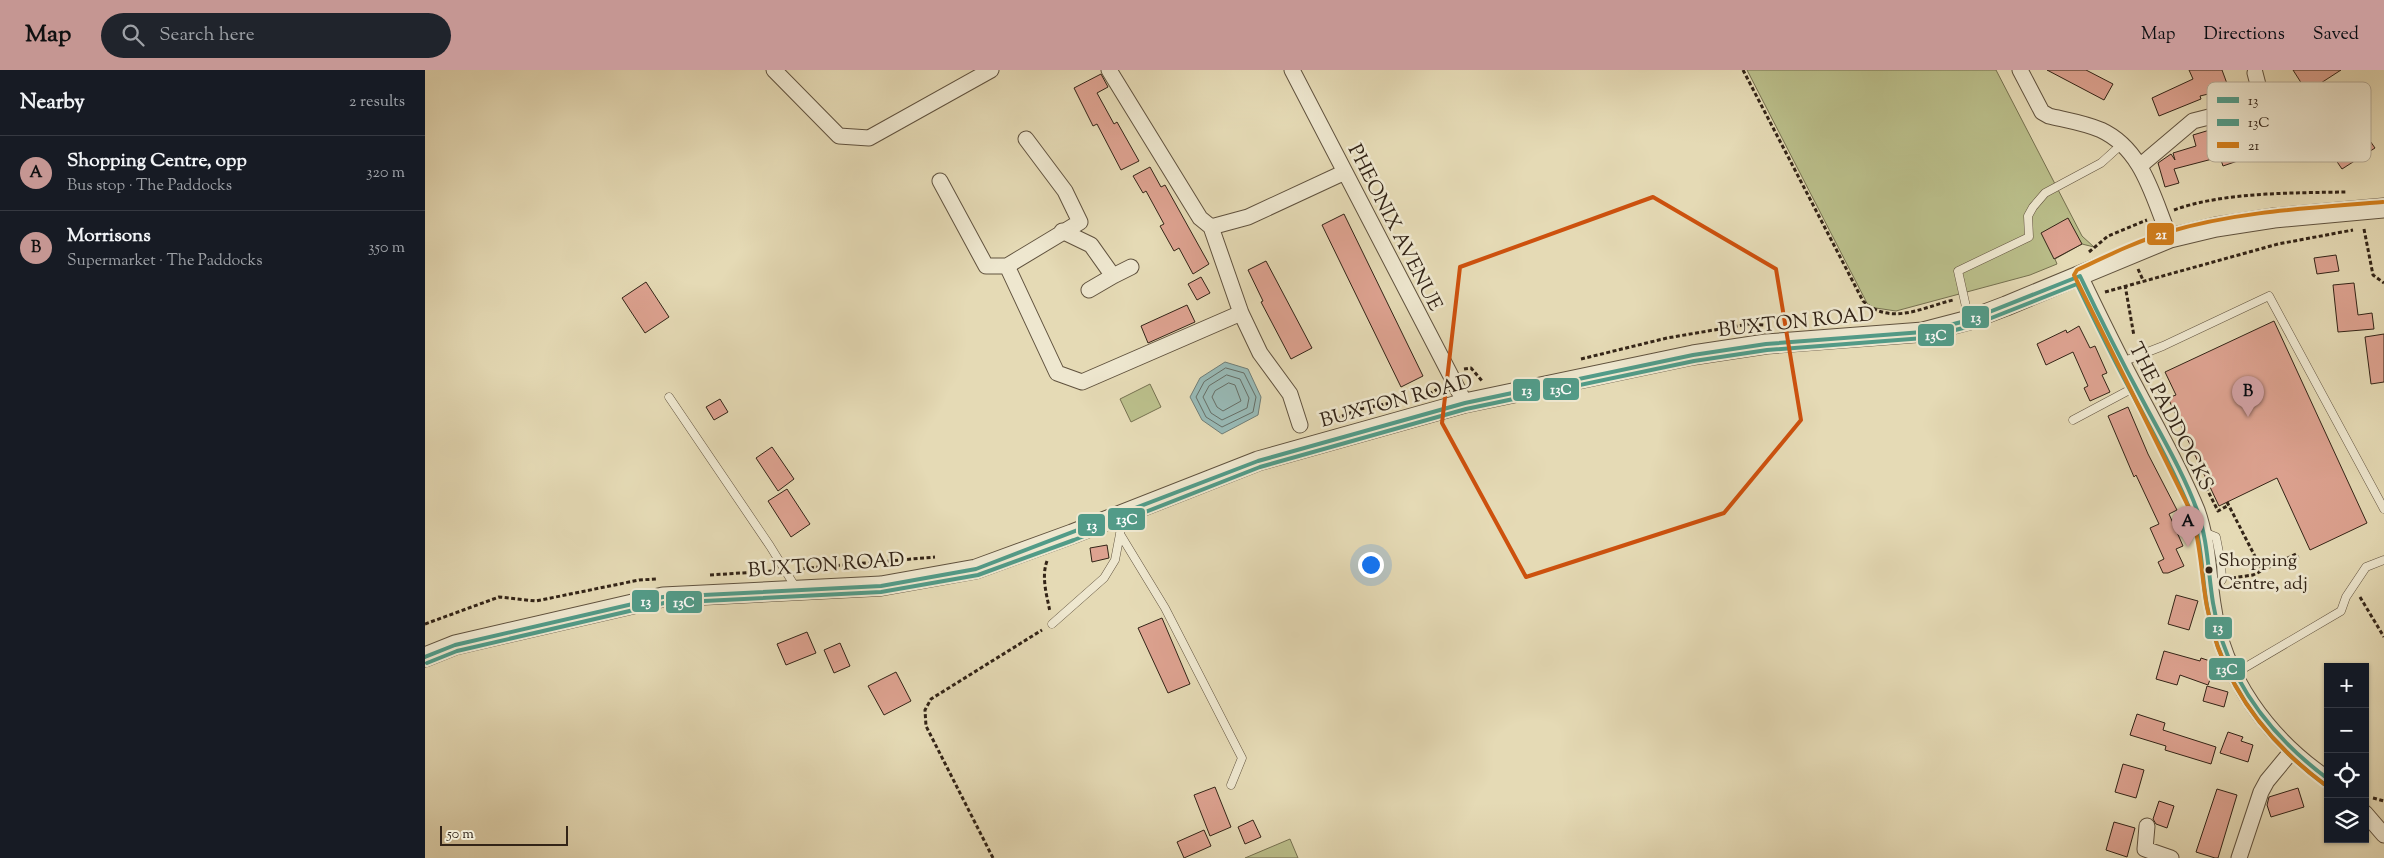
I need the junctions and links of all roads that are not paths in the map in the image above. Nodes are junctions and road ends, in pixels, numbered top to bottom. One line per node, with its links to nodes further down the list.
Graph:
1 (774, 70): 2 (street)
2 (991, 70)
3 (1109, 70): 15 (street)
4 (1292, 70): 12 (street, PHEONIX AVENUE)
5 (2021, 70): 10 (street)
6 (2255, 73): 7 (street)
7 (2257, 82)
8 (2207, 118): 11 (street)
9 (1026, 139): 16 (street)
10 (2122, 144): 11 (street); 24 (lane)
11 (2141, 165): 17 (street)
12 (1345, 172): 15 (street); 28 (street, PHEONIX AVENUE)
13 (940, 181): 18 (street)
14 (2384, 208): 17 (street, BUXTON ROAD)
15 (1211, 227): 23 (street)
16 (1062, 231): 18 (street); 20 (street)
17 (2170, 238): 21 (street, BUXTON ROAD)
18 (1007, 266): 23 (street)
19 (1131, 267): 20 (street)
20 (1113, 276): 22 (street)
21 (2080, 276): 24 (street, BUXTON ROAD); 25 (street, THE PADDOCKS)
22 (1089, 290)
23 (1241, 313): 30 (street)
24 (1969, 320): 28 (street, BUXTON ROAD)
25 (2122, 362): 26 (street, THE PADDOCKS); 31 (lane)
26 (2135, 387): 29 (lane); 38 (street, THE PADDOCKS)
27 (669, 397): 35 (lane)
28 (1465, 403): 32 (street, BUXTON ROAD)
29 (2073, 420)
30 (1300, 425)
31 (2384, 509)
32 (1123, 514): 33 (lane); 35 (street, BUXTON ROAD)
33 (1121, 534): 36 (lane); 41 (lane)
34 (2384, 560): 38 (lane)
35 (797, 590): 37 (street, BUXTON ROAD)
36 (1052, 624)
37 (425, 657)
38 (2234, 674): 39 (street, THE PADDOCKS)
39 (2291, 752): 40 (street, THE PADDOCKS); 47 (street)
40 (2324, 776)
41 (1231, 785)
42 (2369, 818): 44 (street)
43 (2147, 826): 45 (street)
44 (2384, 835)
45 (2144, 854): 46 (street)
46 (2171, 858)
47 (2239, 858)

